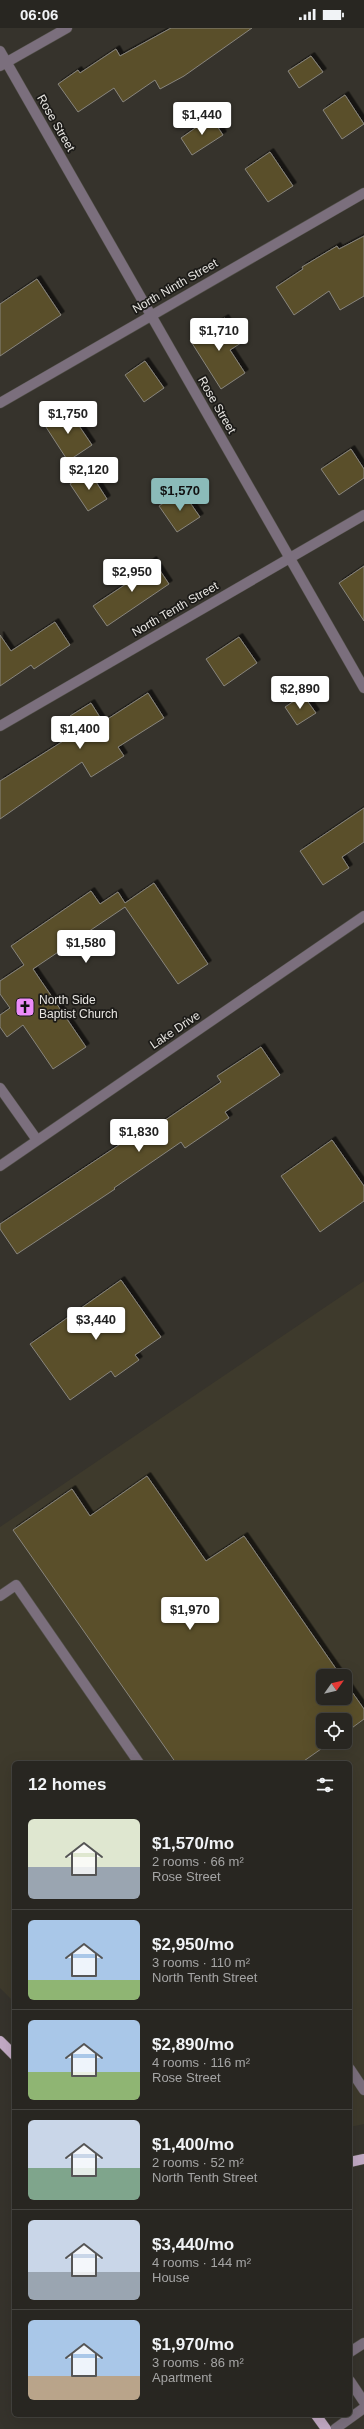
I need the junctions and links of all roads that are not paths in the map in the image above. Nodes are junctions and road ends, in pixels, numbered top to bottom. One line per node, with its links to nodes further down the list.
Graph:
1 (67, 28): 3 (street)
2 (0, 51): 3 (street, Rose Street)
3 (3, 64): 5 (street, Rose Street)
4 (364, 193): 5 (street, North Ninth Street)
5 (151, 315): 6 (street, North Ninth Street); 8 (street, Rose Street)
6 (0, 403)
7 (364, 515): 8 (street, North Tenth Street)
8 (289, 558): 9 (street, Rose Street); 10 (street, North Tenth Street)
9 (364, 688)
10 (0, 726)
11 (364, 916): 13 (street, Lake Drive)
12 (0, 1088): 13 (street)
13 (37, 1140): 14 (street, Lake Drive)
14 (0, 1166)
15 (0, 1596): 16 (street)
16 (138, 1761)
17 (0, 2041): 18 (main road)
18 (12, 2053)
19 (352, 2072): 20 (street)
20 (364, 2090)
21 (364, 2159): 22 (main road)
22 (352, 2162)
23 (364, 2343): 24 (street)
24 (352, 2351)
25 (352, 2384): 26 (street)
26 (364, 2402)
27 (364, 2408): 29 (street)
28 (317, 2417): 31 (main road)
29 (352, 2417)
30 (352, 2417): 32 (street)
31 (326, 2429)
32 (335, 2429)

